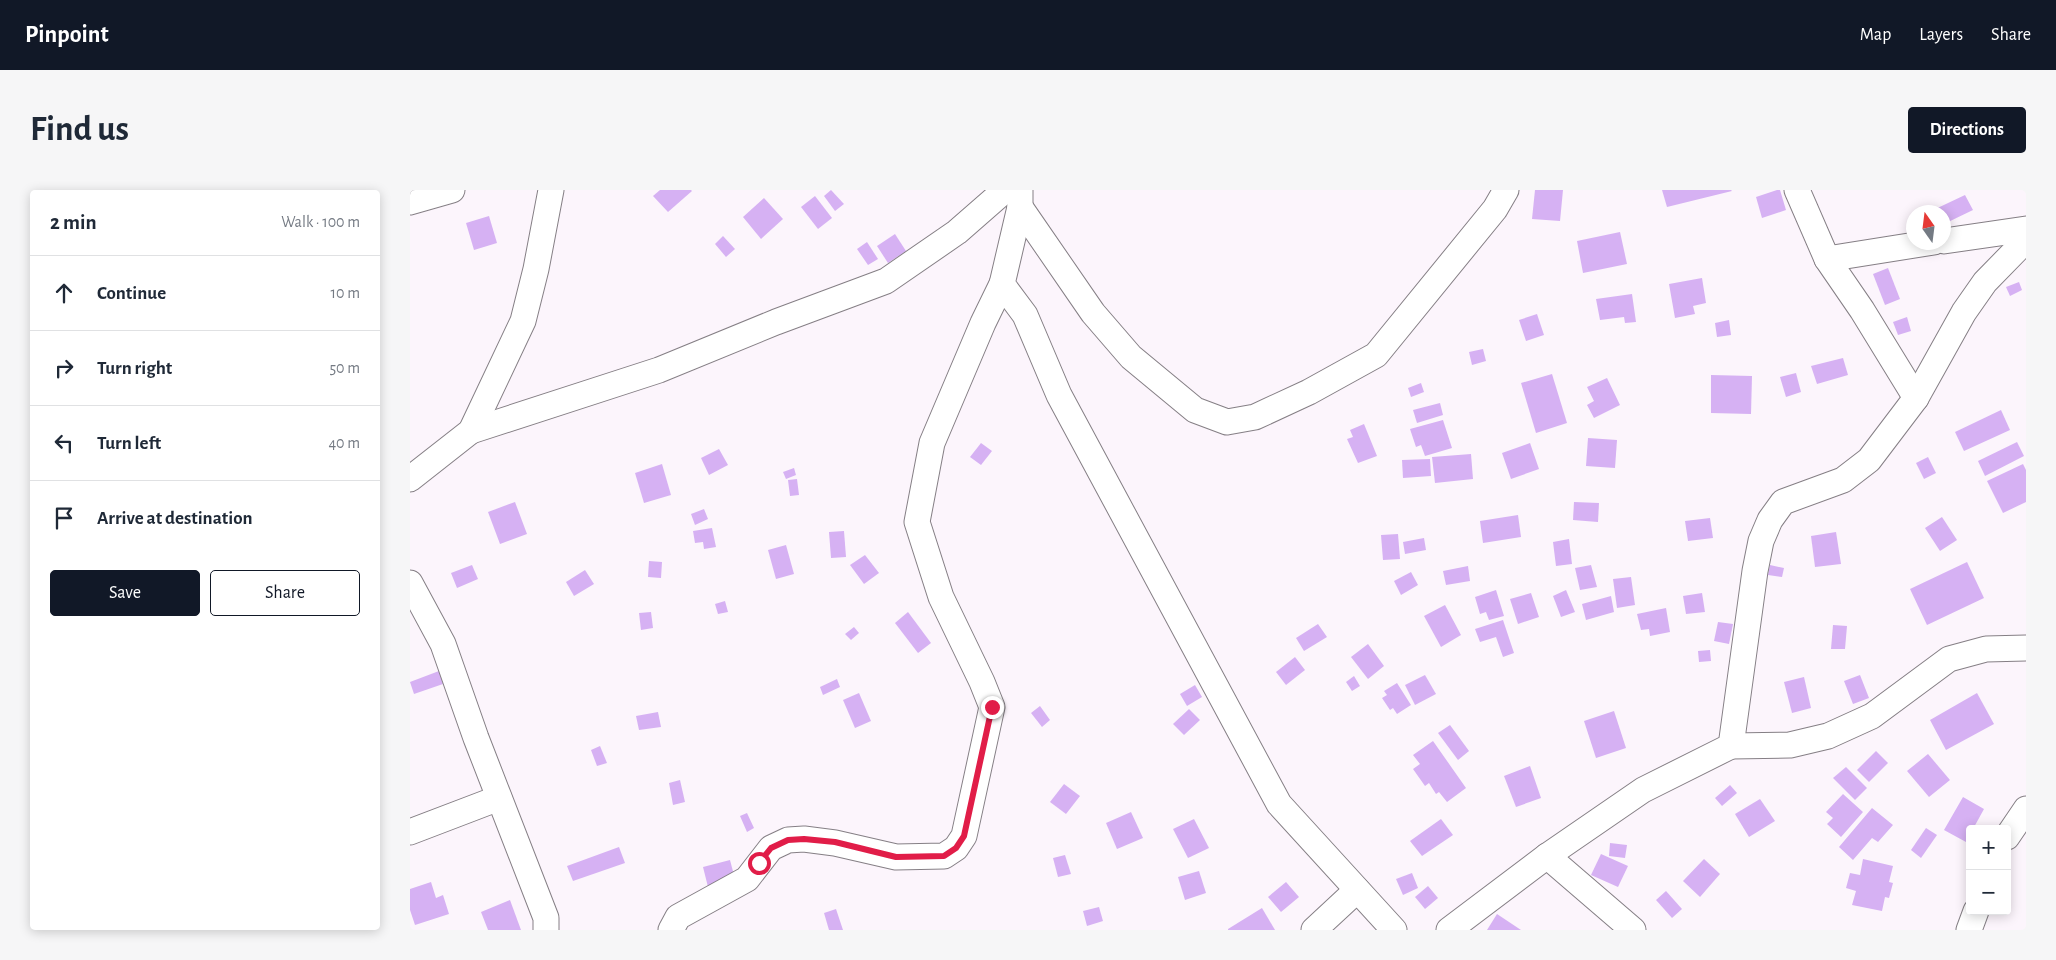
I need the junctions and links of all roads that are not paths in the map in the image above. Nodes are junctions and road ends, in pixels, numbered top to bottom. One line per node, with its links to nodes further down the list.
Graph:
1 (452, 190): 6 (street)
2 (551, 190): 14 (street)
3 (1506, 190): 5 (street)
4 (1797, 190): 11 (street)
5 (1015, 196): 12 (street); 14 (street)
6 (410, 202)
7 (2026, 229): 8 (street)
8 (1951, 240)
9 (2026, 240): 13 (street)
10 (1906, 246): 11 (street)
11 (1827, 259): 13 (street)
12 (1002, 284): 24 (street); 27 (street)
13 (1916, 398): 18 (street)
14 (471, 431): 15 (street)
15 (410, 478)
16 (410, 583): 19 (street)
17 (2026, 648): 18 (street)
18 (1731, 746): 23 (street)
19 (499, 798): 22 (street); 26 (street)
20 (2026, 809): 21 (street)
21 (2011, 831)
22 (410, 832)
23 (1547, 856): 30 (street); 31 (street)
24 (1357, 890): 28 (street); 29 (street)
25 (1975, 915): 32 (street)
26 (546, 930)
27 (671, 930)
28 (1314, 930)
29 (1394, 930)
30 (1449, 930)
31 (1634, 930)
32 (1969, 930)

